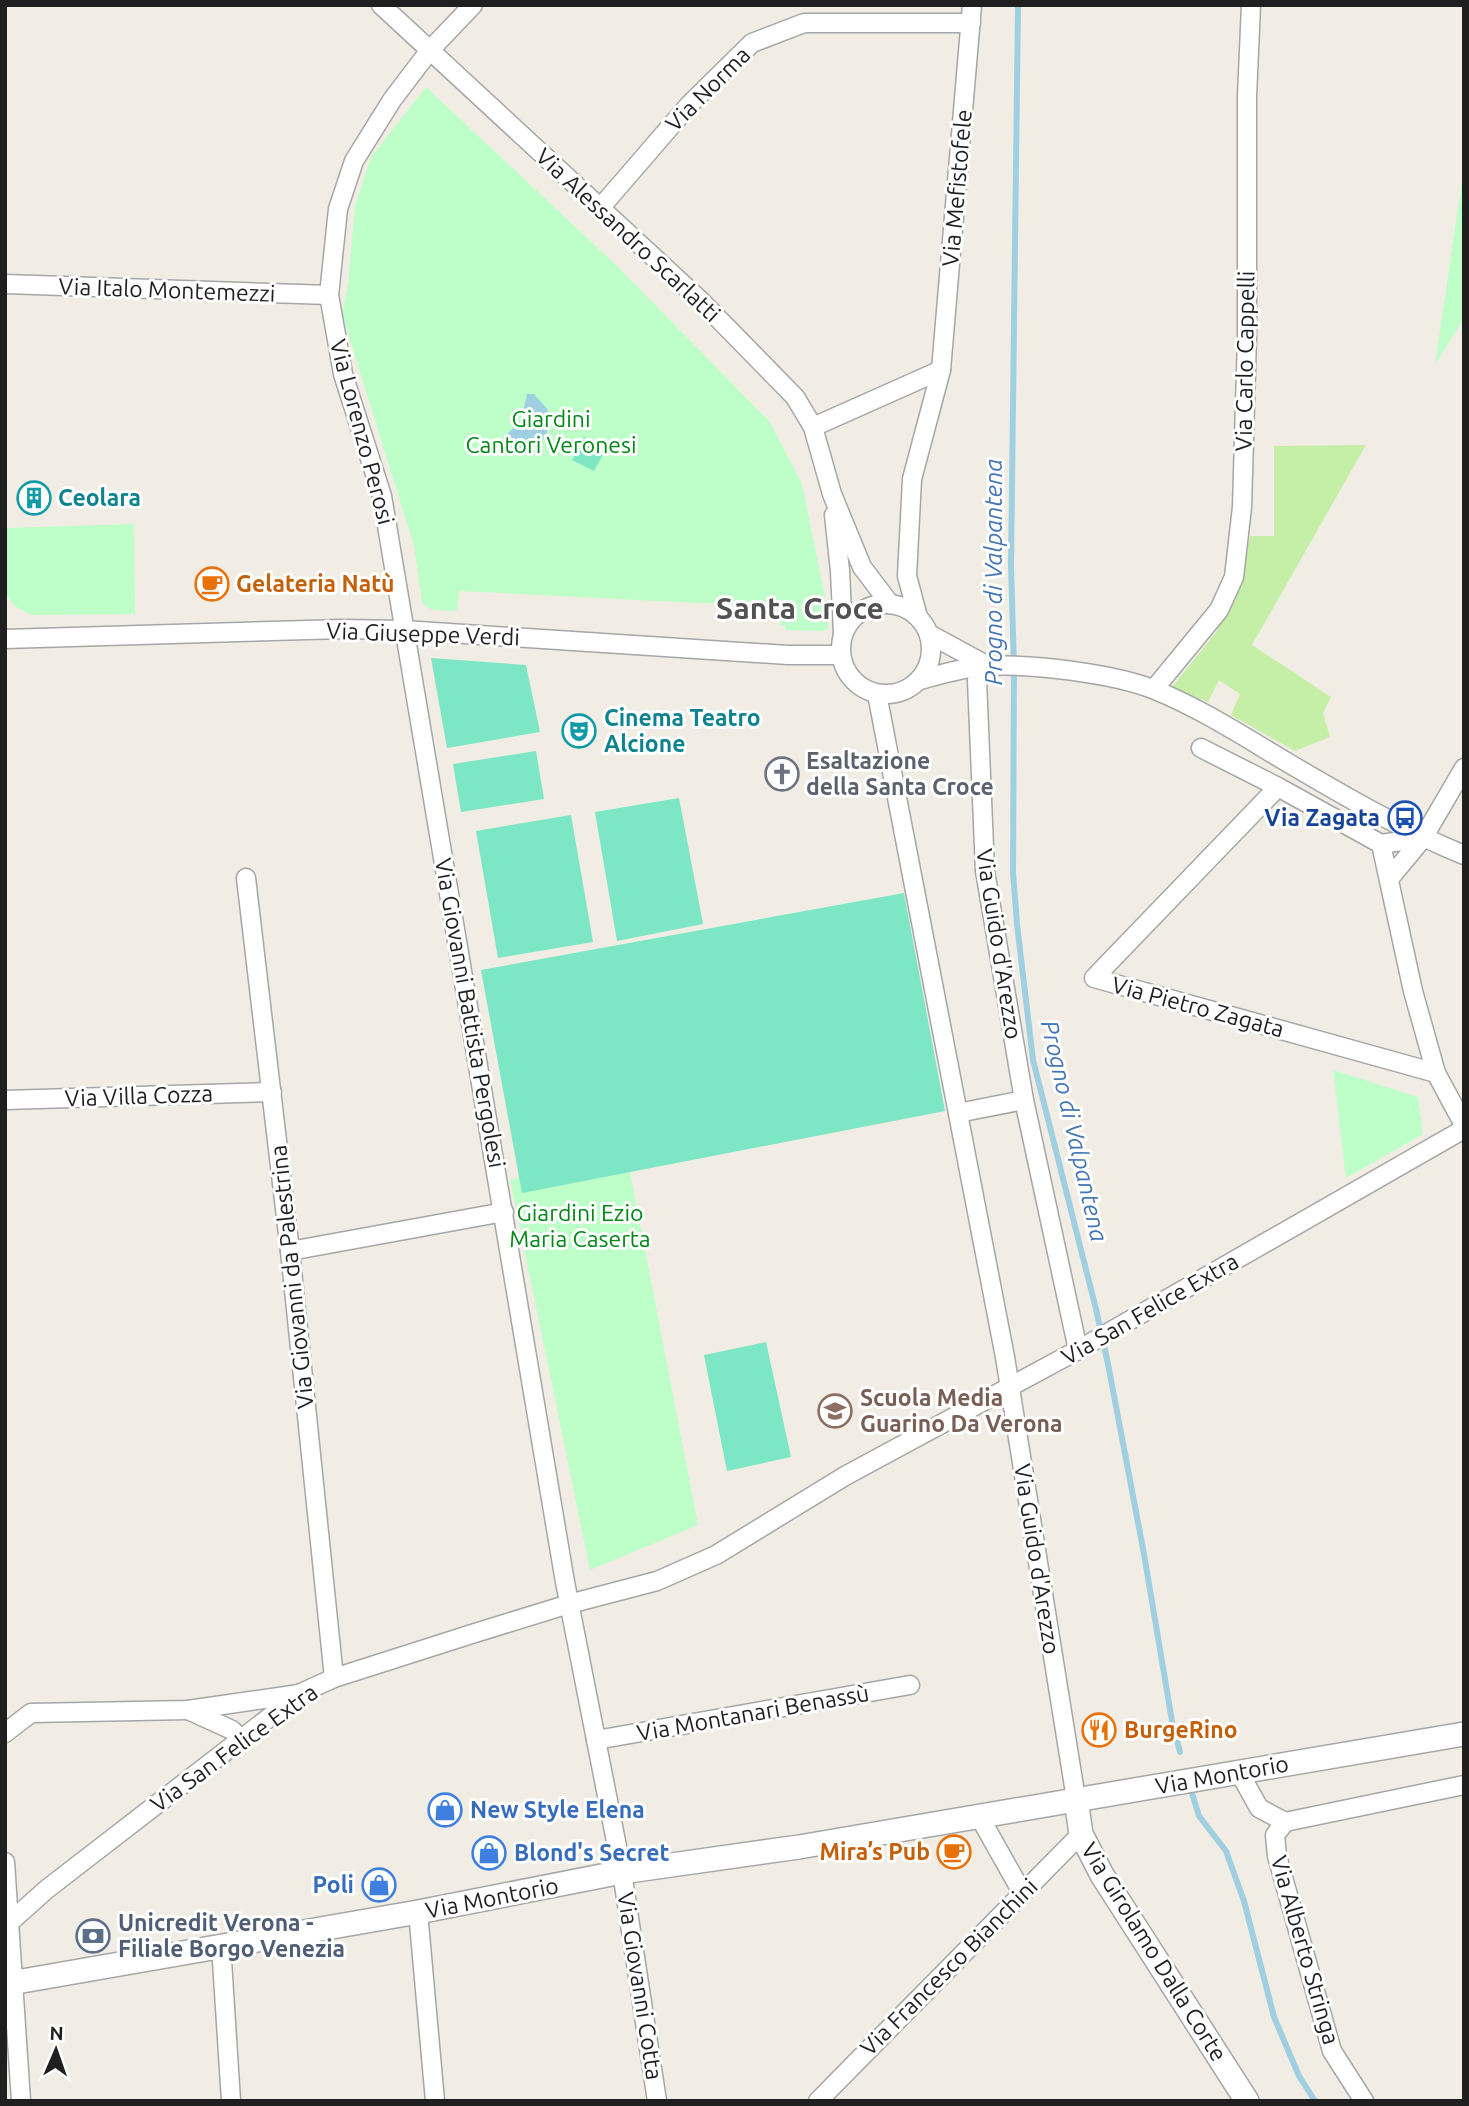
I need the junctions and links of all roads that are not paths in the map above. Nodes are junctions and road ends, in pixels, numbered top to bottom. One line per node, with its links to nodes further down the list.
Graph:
1 (381, 5): 5 (street, Via Alessandro Scarlatti)
2 (473, 5): 5 (street, Via Lorenzo Perosi)
3 (1251, 5): 21 (street, Via Carlo Cappelli)
4 (971, 14): 6 (street, Via Norma); 9 (street, Via Mefistofele)
5 (430, 50): 6 (street, Via Alessandro Scarlatti); 8 (street, Via Lorenzo Perosi)
6 (601, 207): 10 (street, Via Alessandro Scarlatti)
7 (5, 284): 8 (street, Via Italo Montemezzi)
8 (330, 295): 14 (street, Via Lorenzo Perosi)
9 (941, 370): 10 (street); 13 (street, Via Mefistofele)
10 (813, 427): 11 (street, Via Alessandro Scarlatti)
11 (832, 494): 12 (street, Via Alessandro Scarlatti); 15 (street, Via Alessandro Scarlatti)
12 (890, 604): 13 (street); 15 (street)
13 (918, 617): 16 (street)
14 (404, 630): 17 (street, Via Giuseppe Verdi); 18 (street, Via Giuseppe Verdi); 37 (street, Via Giovanni Battista Pergolesi)
15 (843, 634): 18 (street)
16 (929, 634): 19 (street); 20 (street)
17 (5, 639)
18 (840, 655): 22 (street)
19 (991, 666): 20 (street); 21 (street); 34 (street, Via Guido d'Arezzo)
20 (920, 680): 22 (street)
21 (1154, 689): 26 (street)
22 (877, 694): 35 (street, Via Guido d'Arezzo)
23 (1201, 748): 25 (street)
24 (1464, 768): 26 (street)
25 (1278, 787): 27 (street); 31 (street, Via Pietro Zagata)
26 (1423, 838): 27 (street); 28 (street); 30 (street)
27 (1381, 844): 30 (street)
28 (1464, 855)
29 (246, 878): 32 (street, Via Giovanni da Palestrina)
30 (1389, 879): 31 (street)
31 (1436, 1073): 36 (street)
32 (272, 1092): 33 (street, Via Villa Cozza); 38 (street, Via Giovanni da Palestrina)
33 (5, 1100)
34 (1024, 1100): 35 (street); 39 (street, Via Guido d'Arezzo)
35 (958, 1113): 40 (street, Via Guido d'Arezzo)
36 (1464, 1127): 39 (street, Via San Felice Extra)
37 (504, 1212): 38 (street); 41 (street, Via Giovanni Battista Pergolesi)
38 (290, 1251): 42 (street, Via Giovanni da Palestrina)
39 (1081, 1348): 40 (street, Via San Felice Extra)
40 (1010, 1386): 41 (street, Via San Felice Extra); 52 (street, Via Guido d'Arezzo)
41 (569, 1604): 42 (street, Via San Felice Extra); 49 (street)
42 (334, 1678): 44 (street, Via San Felice Extra)
43 (910, 1685): 49 (street, Via Montanari Benassù)
44 (301, 1693): 45 (street); 48 (street, Via San Felice Extra)
45 (188, 1710): 46 (street); 48 (street)
46 (5, 1733)
47 (1464, 1734): 50 (street, Via Montorio)
48 (241, 1739): 60 (street, Via San Felice Extra)
49 (596, 1740): 57 (street)
50 (1239, 1772): 52 (street, Via Montorio); 54 (street, Via Alberto Stringa)
51 (1464, 1785): 54 (street)
52 (1076, 1799): 53 (street, Via Montorio); 55 (street, Via Girolamo Dalla Corte)
53 (979, 1815): 57 (street, Via Montorio); 58 (street)
54 (1285, 1822): 69 (street, Via Alberto Stringa)
55 (1081, 1834): 58 (street, Via Francesco Bianchini); 68 (street, Via Girolamo Dalla Corte)
56 (5, 1862): 60 (street)
57 (622, 1872): 59 (street, Via Montorio); 66 (street, Via Giovanni Cotta)
58 (1023, 1894): 67 (street, Via Francesco Bianchini)
59 (418, 1912): 61 (street, Via Montorio); 65 (street)
60 (9, 1923): 62 (street)
61 (221, 1945): 62 (street, Via Montorio); 64 (street)
62 (9, 1983): 63 (street)
63 (21, 2101)
64 (231, 2101)
65 (435, 2101)
66 (657, 2101)
67 (818, 2101)
68 (1247, 2101)
69 (1364, 2101)

